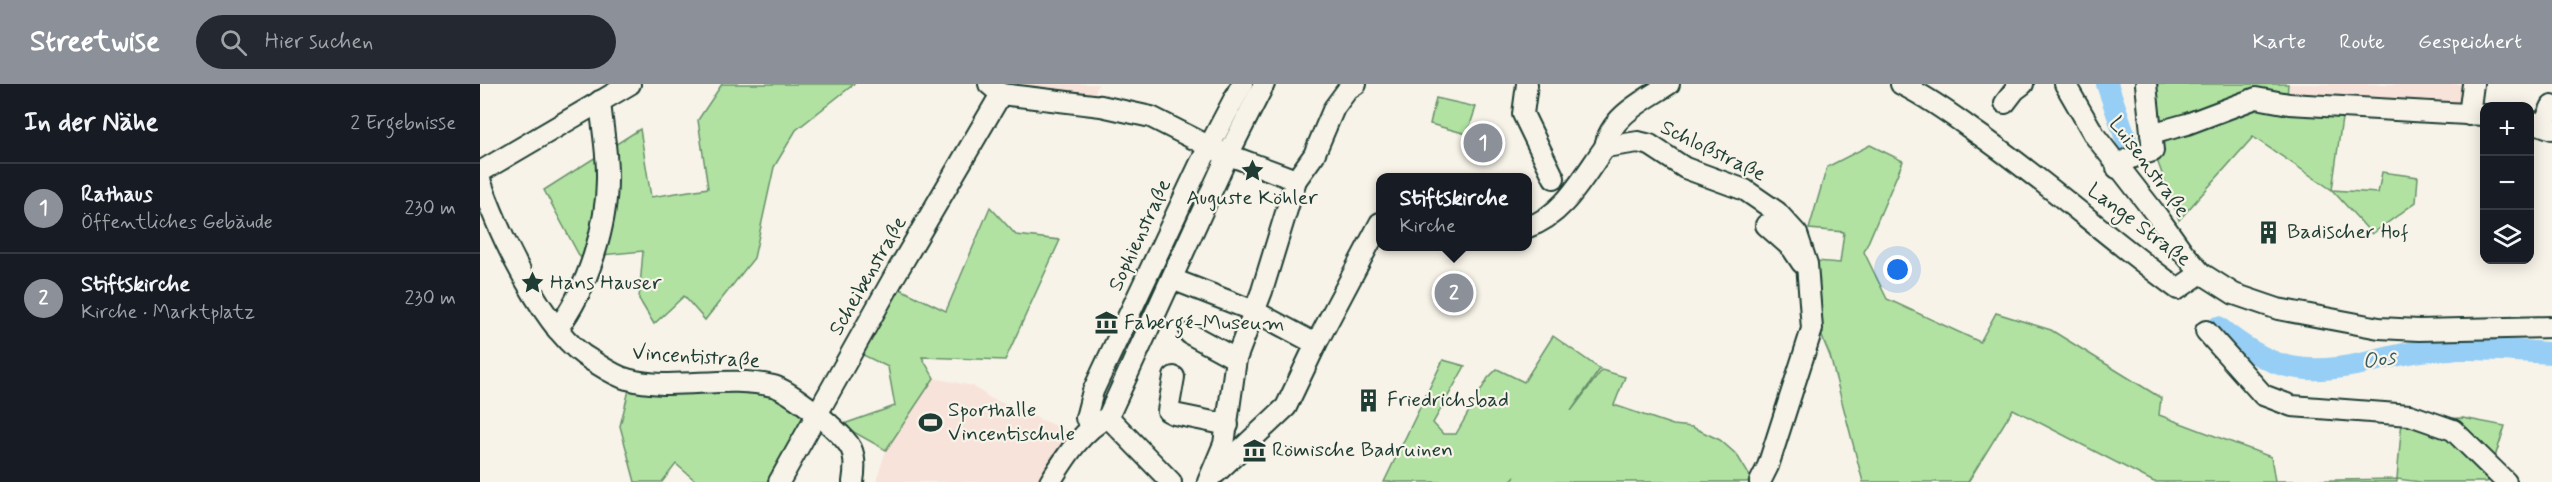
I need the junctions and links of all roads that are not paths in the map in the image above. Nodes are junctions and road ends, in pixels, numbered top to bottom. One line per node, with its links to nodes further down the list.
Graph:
1 (630, 84): 13 (street)
2 (1242, 84): 19 (street, Sophienstraße)
3 (1264, 84): 21 (street)
4 (1527, 84): 23 (street)
5 (1669, 84): 20 (street)
6 (1901, 84): 30 (street, Lange Straße)
7 (2023, 84): 14 (street)
8 (2066, 84): 22 (street, Luisenstraße)
9 (2146, 84): 18 (street)
10 (2473, 84): 16 (street)
11 (1346, 86): 24 (street)
12 (995, 89): 19 (street); 40 (street, Scheibenstraße)
13 (600, 101): 25 (street); 34 (street)
14 (2005, 103)
15 (2552, 106): 17 (street)
16 (2477, 115): 18 (street)
17 (2542, 125)
18 (2151, 134): 22 (street)
19 (1209, 146): 21 (street); 41 (street, Sophienstraße)
20 (1609, 146): 26 (street); 29 (street, Schloßstraße)
21 (1228, 154): 24 (street); 31 (street)
22 (2117, 168): 30 (street, Luisenstraße)
23 (1554, 178)
24 (1296, 180): 32 (street)
25 (482, 190): 34 (street, Vincentistraße)
26 (1532, 224)
27 (1766, 225): 29 (street)
28 (1376, 231): 37 (street)
29 (1808, 273): 48 (street, Schloßstraße)
30 (2201, 273): 33 (street, Lange Straße)
31 (1172, 279): 32 (street); 41 (street)
32 (1254, 311): 37 (street); 38 (street)
33 (2552, 327)
34 (557, 329): 40 (street, Vincentistraße)
35 (2206, 331): 49 (street)
36 (1190, 334): 38 (street)
37 (1316, 344): 42 (street)
38 (1236, 359): 42 (street)
39 (1174, 377): 42 (street)
40 (818, 414): 44 (street, Scheibenstraße); 45 (street, Vincentistraße)
41 (1100, 421): 46 (street); 47 (street)
42 (1231, 439): 43 (street)
43 (1210, 480)
44 (779, 482)
45 (853, 482)
46 (1050, 482)
47 (1171, 482)
48 (1760, 482)
49 (2506, 482)

